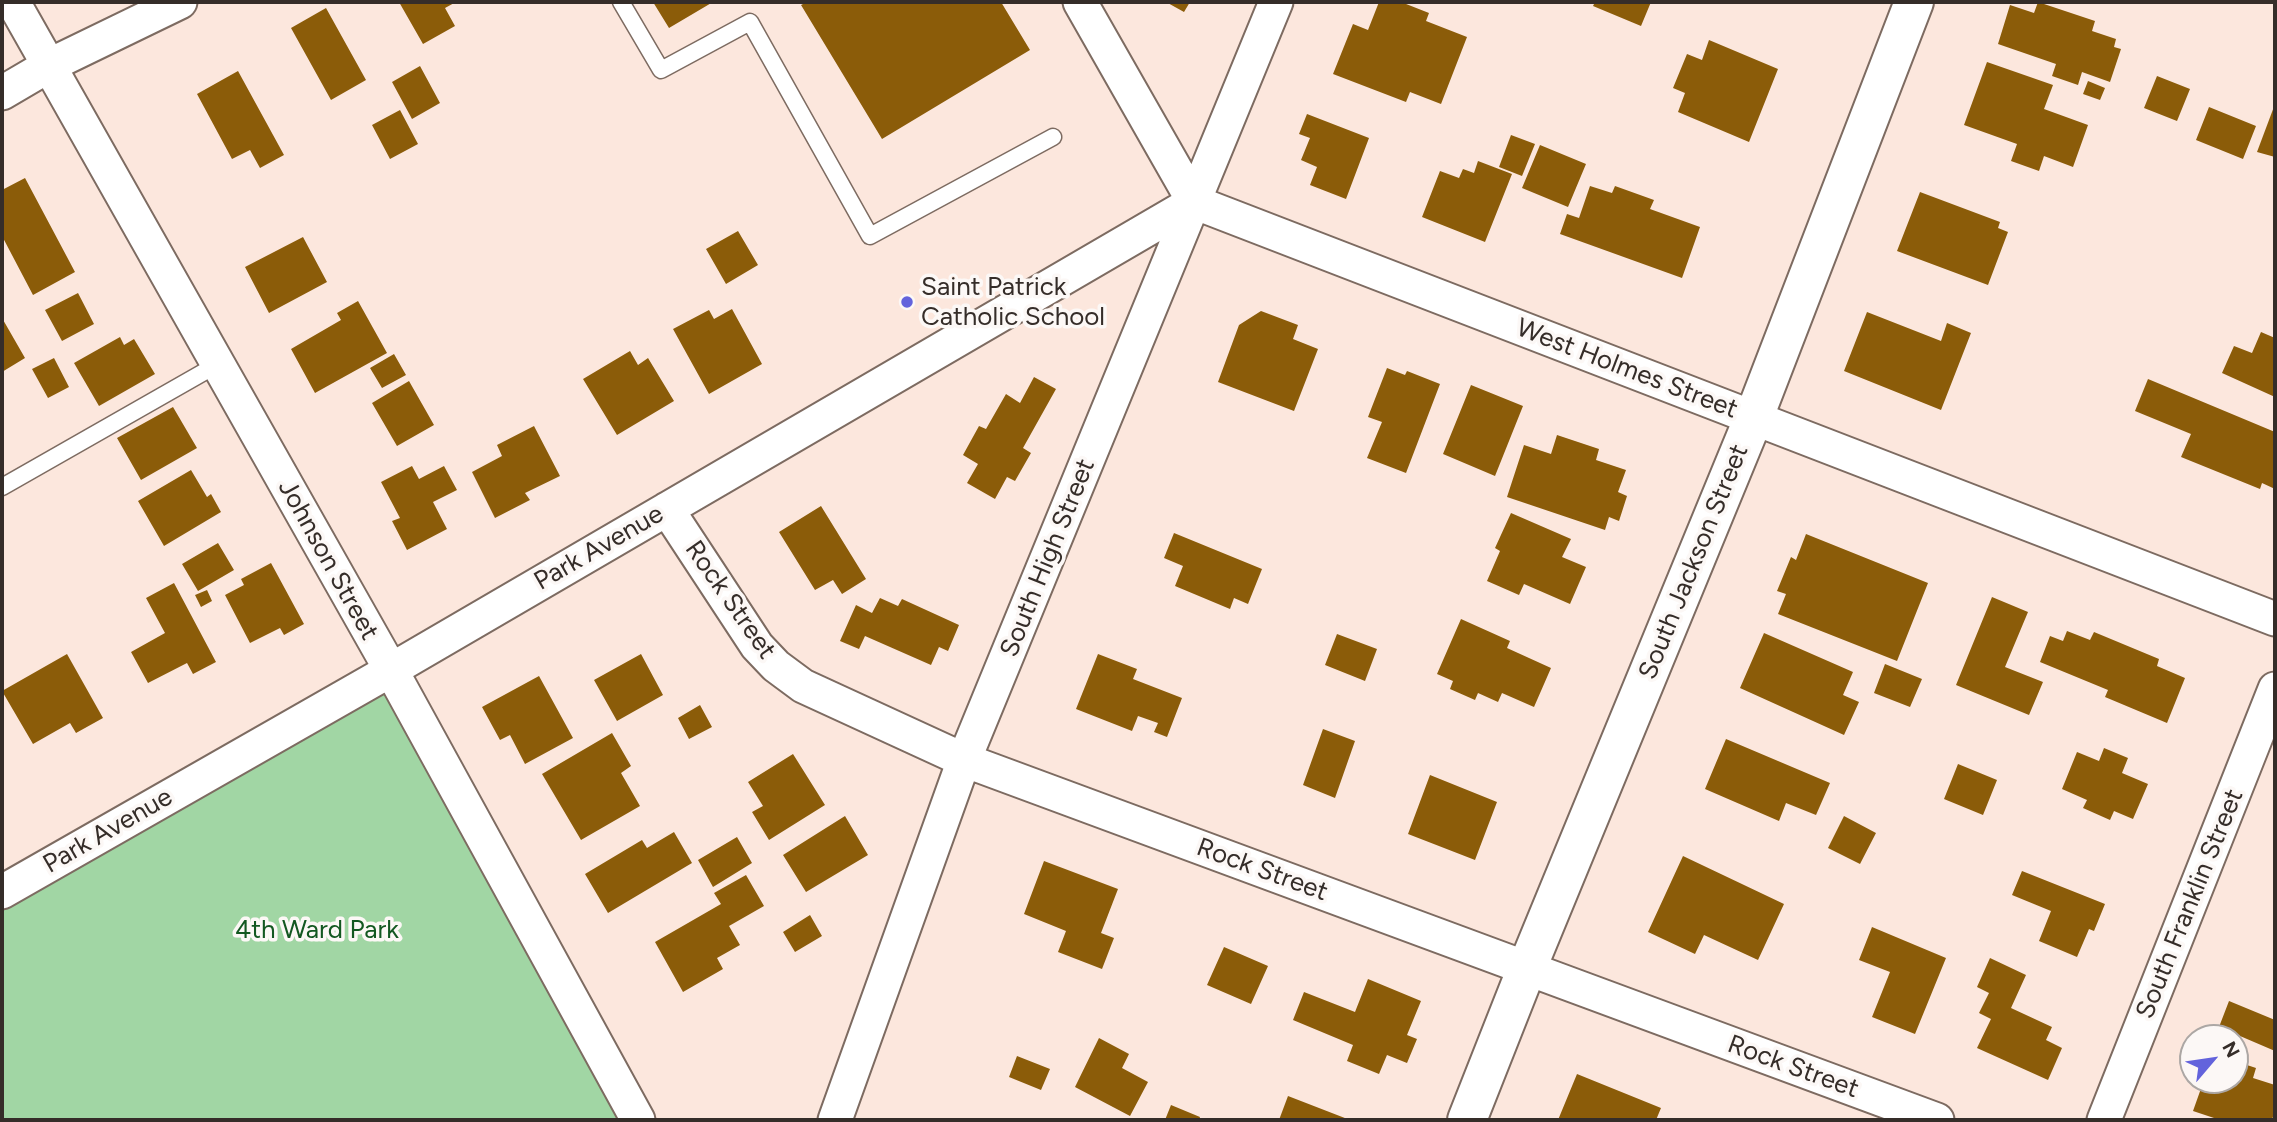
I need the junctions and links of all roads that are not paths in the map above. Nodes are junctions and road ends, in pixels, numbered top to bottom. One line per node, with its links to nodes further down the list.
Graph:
1 (13, 2): 7 (street, Johnson Street)
2 (180, 2): 7 (street)
3 (621, 2): 9 (lane)
4 (1080, 2): 10 (street)
5 (1276, 2): 10 (street, South High Street)
6 (1914, 2): 12 (street, South Jackson Street)
7 (48, 66): 8 (street); 11 (street, Johnson Street)
8 (2, 93)
9 (1053, 137)
10 (1194, 201): 12 (street, West Holmes Street); 14 (street, Park Avenue); 18 (street, South High Street)
11 (218, 364): 13 (lane); 16 (street, Johnson Street)
12 (1754, 417): 15 (street, West Holmes Street); 20 (street, South Jackson Street)
13 (2, 487)
14 (667, 509): 16 (street, Park Avenue); 18 (street, Rock Street)
15 (2275, 619)
16 (391, 670): 19 (street, Park Avenue); 21 (street, Johnson Street)
17 (2275, 689): 25 (street, South Franklin Street)
18 (964, 760): 20 (street, Rock Street); 22 (street, South High Street)
19 (2, 892)
20 (1527, 968): 23 (street, South Jackson Street); 24 (street, Rock Street)
21 (638, 1120)
22 (835, 1120)
23 (1467, 1120)
24 (1937, 1120)
25 (2104, 1120)

